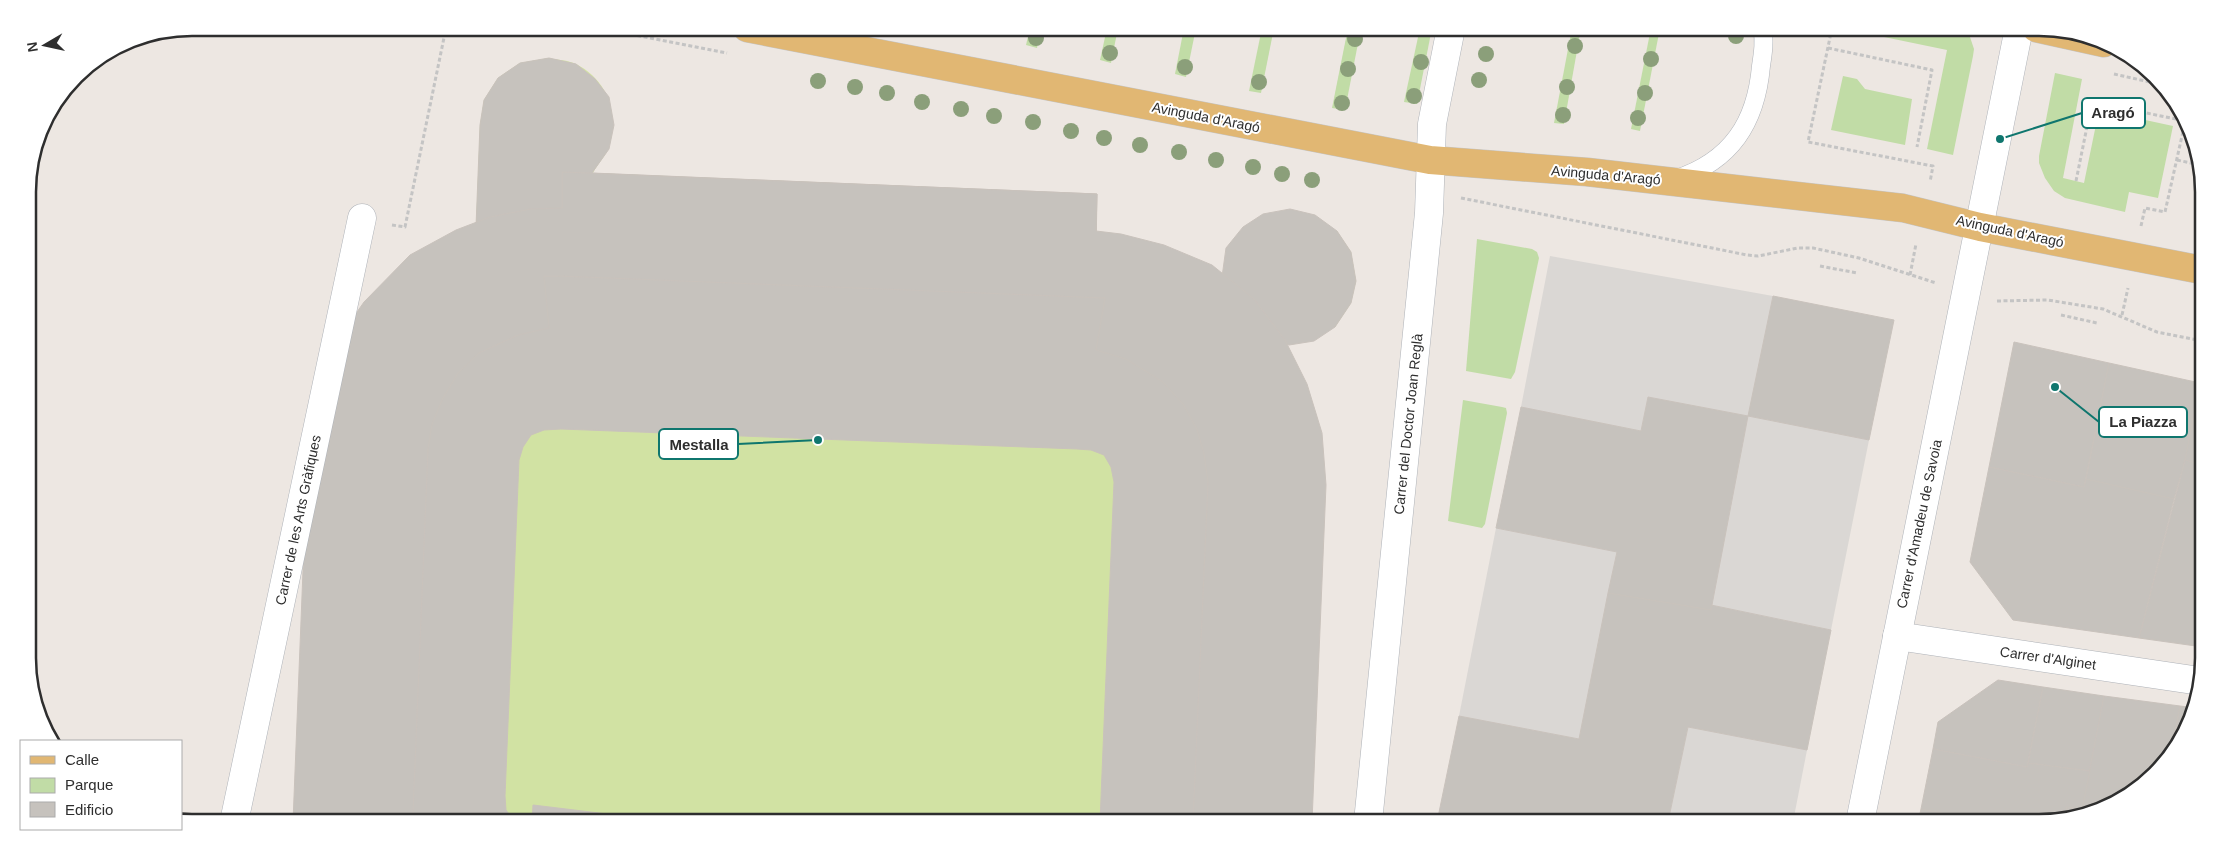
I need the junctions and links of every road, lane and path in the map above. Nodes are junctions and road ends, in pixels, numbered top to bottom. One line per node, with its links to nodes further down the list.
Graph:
1 (1449, 36): 11 (street, Carrer del Doctor Joan Reglà)
2 (1764, 36): 14 (lane, Avinguda d'Aragó)
3 (1830, 36): 7 (path)
4 (2017, 36): 18 (street, Carrer d'Amadeu de Savoia)
5 (444, 37): 17 (path)
6 (792, 37): 11 (main road, Avinguda d'Aragó)
7 (1828, 48): 10 (path); 16 (path)
8 (2177, 119): 15 (path)
9 (2183, 132): 12 (path)
10 (1916, 147)
11 (1430, 160): 14 (main road, Avinguda d'Aragó); 29 (street, Carrer del Doctor Joan Reglà)
12 (2177, 160): 13 (path); 19 (path)
13 (2191, 163)
14 (1668, 181): 16 (main road, Avinguda d'Aragó)
15 (2076, 181)
16 (1923, 212): 18 (main road, Avinguda d'Aragó); 23 (path)
17 (362, 218): 31 (street, Carrer de les Arts Gràfiques)
18 (1980, 226): 19 (main road, Avinguda d'Aragó); 27 (street, Carrer d'Amadeu de Savoia)
19 (2135, 256): 21 (main road, Avinguda d'Aragó); 25 (path)
20 (1820, 266): 22 (path)
21 (2195, 269)
22 (1857, 273)
23 (1910, 275)
24 (2061, 315): 26 (path)
25 (2122, 315)
26 (2097, 323)
27 (1897, 636): 28 (street, Carrer d'Alginet); 30 (street, Carrer d'Amadeu de Savoia)
28 (2193, 680)
29 (1369, 813)
30 (1862, 813)
31 (236, 814)

